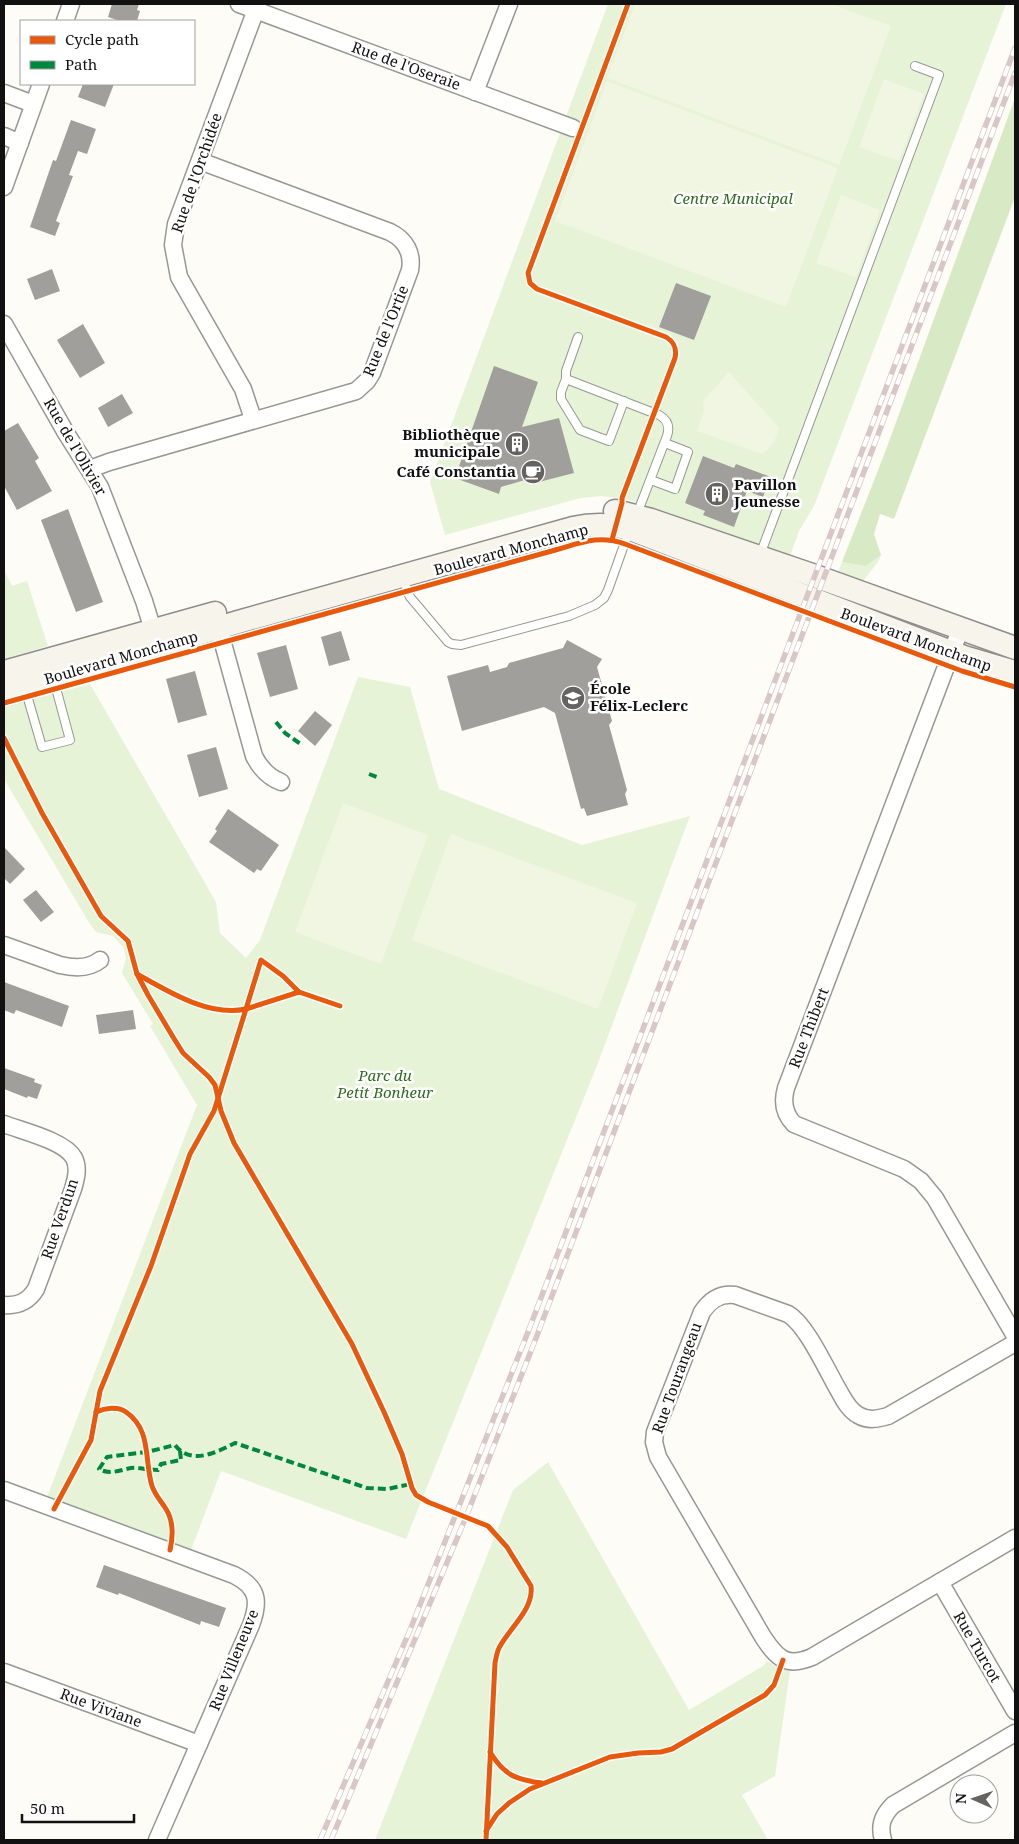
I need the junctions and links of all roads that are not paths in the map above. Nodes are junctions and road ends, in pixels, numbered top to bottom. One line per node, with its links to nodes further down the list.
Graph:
1 (71, 4): 5 (street)
2 (239, 4): 4 (street, Rue de l'Oseraie)
3 (509, 4): 8 (street)
4 (257, 7): 8 (street, Rue de l'Oseraie); 14 (street, Rue de l'Orchidée)
5 (65, 20)
6 (914, 66): 25 (lane)
7 (41, 85): 10 (street)
8 (476, 92): 11 (street, Rue de l'Oseraie)
9 (4, 93): 10 (street)
10 (34, 104): 13 (street)
11 (573, 128)
12 (4, 136): 13 (street)
13 (20, 143): 15 (street)
14 (200, 161): 20 (street, Rue de l'Orchidée); 20 (street, Rue de l'Ortie)
15 (4, 187)
16 (4, 324): 22 (street, Rue de l'Olivier)
17 (578, 337): 18 (lane)
18 (566, 379): 19 (lane); 19 (lane)
19 (624, 401): 21 (lane)
20 (253, 420): 22 (street, Rue de l'Ortie)
21 (665, 443): 23 (lane); 23 (lane)
22 (90, 469): 29 (street, Rue de l'Olivier)
23 (651, 480): 24 (lane)
24 (633, 522): 25 (street, Boulevard Monchamp); 26 (street, Boulevard Monchamp); 26 (lane); 27 (street, Boulevard Monchamp); 31 (street, Boulevard Monchamp)
25 (759, 557): 28 (street, Boulevard Monchamp)
26 (403, 576): 27 (street, Boulevard Monchamp)
27 (217, 621): 29 (street, Boulevard Monchamp); 36 (street)
28 (960, 630): 30 (street, Boulevard Monchamp); 31 (street, Rue Thibert)
29 (155, 639): 32 (street, Boulevard Monchamp); 34 (street, Boulevard Monchamp)
30 (1015, 648)
31 (952, 652): 33 (street, Boulevard Monchamp); 41 (street, Rue Thibert)
32 (4, 672)
33 (1015, 672)
34 (53, 677): 35 (street, Boulevard Monchamp); 35 (lane)
35 (14, 685)
36 (281, 782)
37 (4, 945): 38 (street)
38 (100, 960)
39 (4, 1124): 40 (street, Rue Verdun)
40 (4, 1305)
41 (1015, 1336)
42 (1015, 1343): 45 (street, Rue Tourangeau)
43 (4, 1490): 49 (street, Rue Villeneuve)
44 (1015, 1538): 45 (street, Rue Tourangeau)
45 (940, 1582): 47 (street, Rue Turcot)
46 (4, 1672): 49 (street, Rue Viviane)
47 (1015, 1711)
48 (1015, 1734): 51 (street)
49 (199, 1744): 50 (street, Rue Villeneuve)
50 (157, 1840)
51 (883, 1840)

